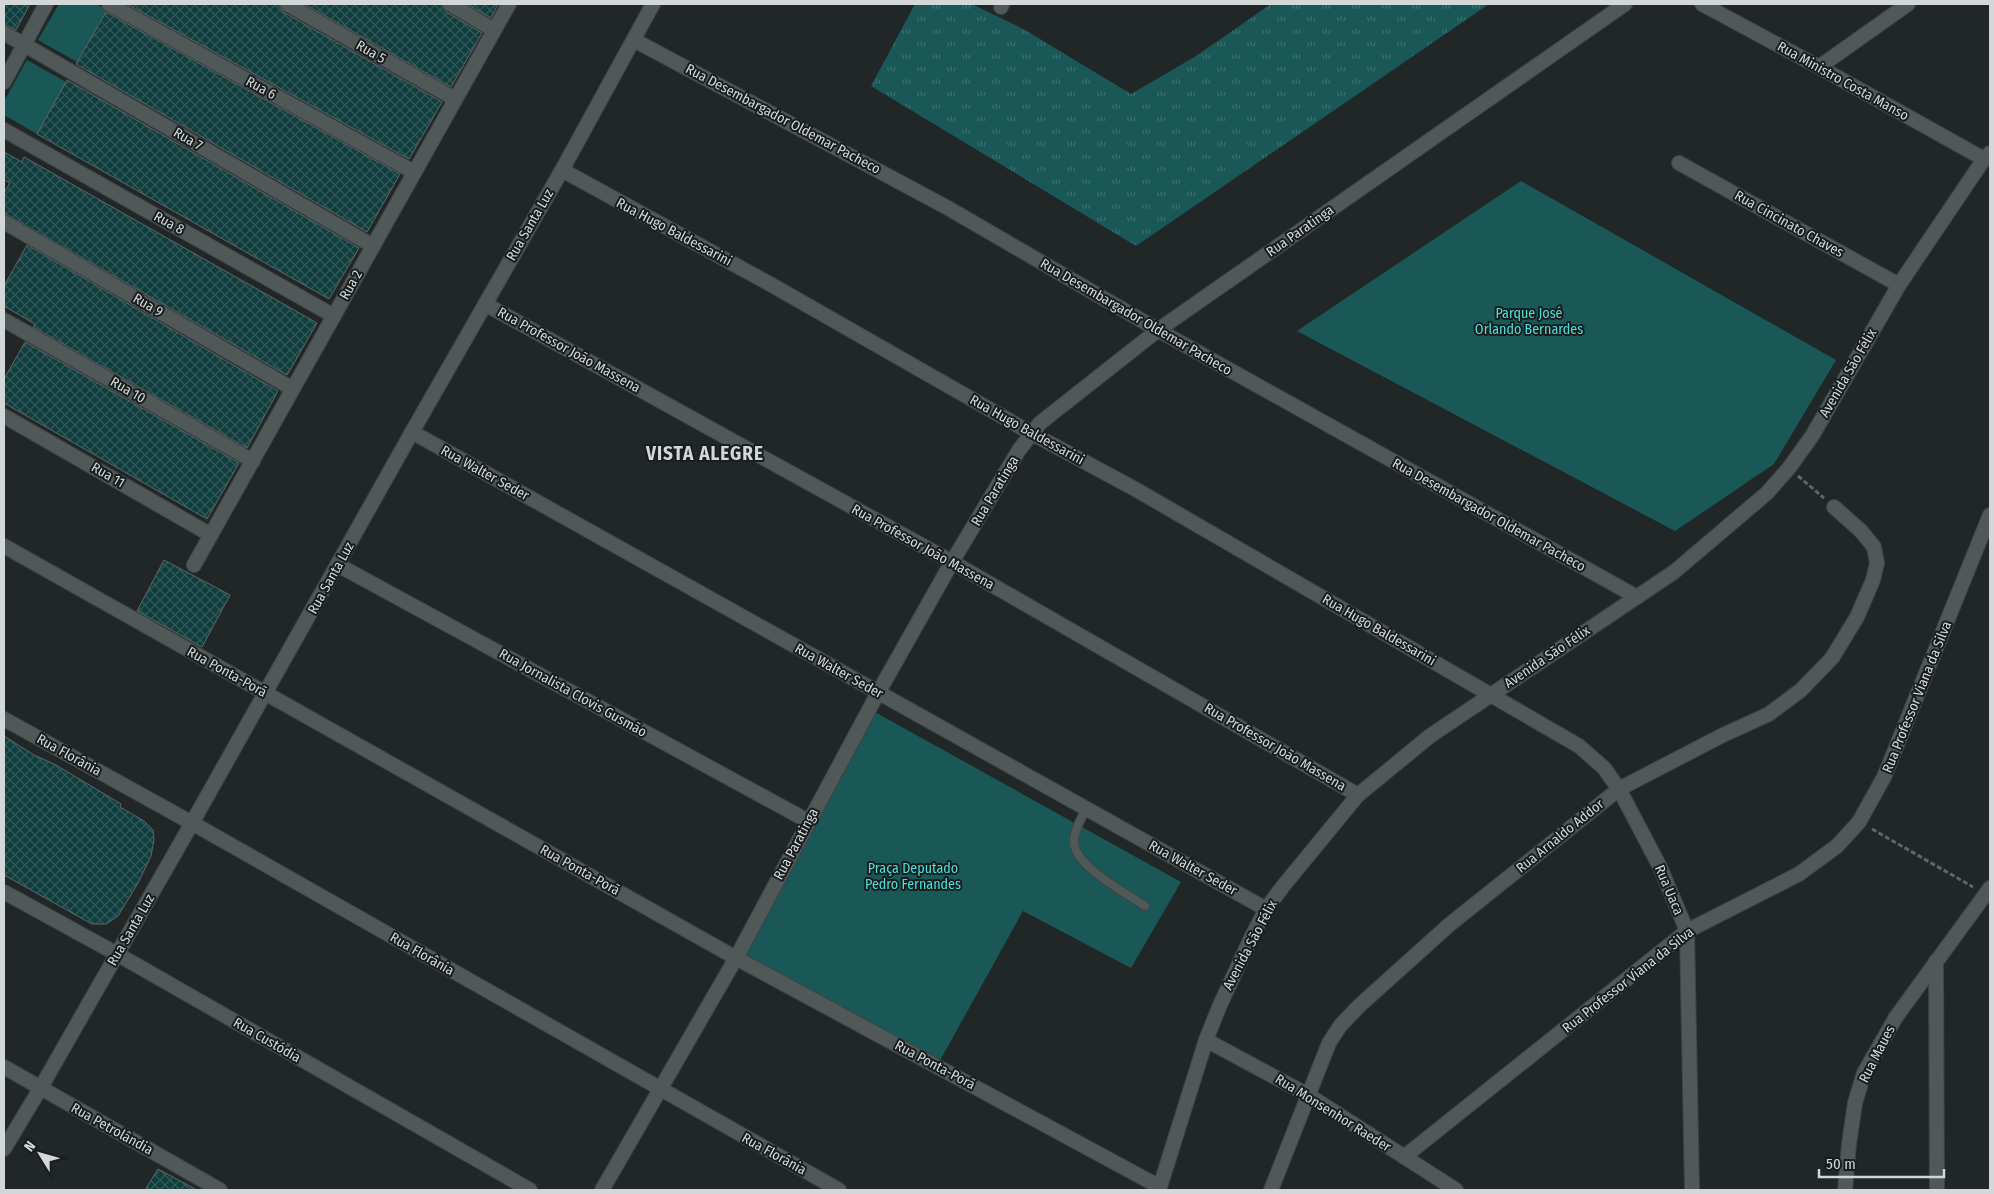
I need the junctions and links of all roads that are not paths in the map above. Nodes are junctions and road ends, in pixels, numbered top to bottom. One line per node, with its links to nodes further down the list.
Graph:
1 (46, 4): 13 (street)
2 (108, 4): 21 (street, Rua 6)
3 (286, 4): 16 (street, Rua 5)
4 (450, 4): 10 (street)
5 (509, 4): 10 (street, Rua 2)
6 (653, 4): 12 (street, Rua Santa Luz)
7 (1625, 4): 28 (street, Rua Paratinga)
8 (1702, 4): 14 (street, Rua Ministro Costa Manso)
9 (1908, 4): 14 (street)
10 (494, 30): 16 (street, Rua 2)
11 (4, 33): 13 (street, Rua 7)
12 (634, 40): 20 (street, Rua Santa Luz); 28 (street, Rua Desembargador Oldemar Pacheco)
13 (24, 44): 15 (street); 23 (street, Rua 7)
14 (1819, 67): 18 (street, Rua Ministro Costa Manso)
15 (4, 82)
16 (455, 99): 21 (street, Rua 2)
17 (4, 130): 26 (street, Rua 8)
18 (1987, 156): 24 (street, Avenida São Félix)
19 (1679, 163): 24 (street, Rua Cincinato Chaves)
20 (562, 170): 25 (street, Rua Santa Luz); 32 (street, Rua Hugo Baldessarini)
21 (414, 172): 23 (street, Rua 2)
22 (4, 222): 29 (street, Rua 9)
23 (373, 246): 26 (street, Rua 2)
24 (1899, 285): 41 (street, Avenida São Félix)
25 (485, 304): 31 (street, Rua Santa Luz); 38 (street, Rua Professor João Massena)
26 (334, 316): 29 (street, Rua 2)
27 (4, 320): 33 (street, Rua 10)
28 (1158, 330): 32 (street, Rua Paratinga); 41 (street, Rua Desembargador Oldemar Pacheco)
29 (293, 389): 33 (street, Rua 2)
30 (4, 416): 36 (street, Rua 11)
31 (412, 432): 39 (street, Rua Santa Luz); 42 (street, Rua Walter Seder)
32 (1031, 433): 38 (street, Rua Paratinga); 44 (street, Rua Hugo Baldessarini)
33 (253, 461): 36 (street, Rua 2)
34 (1834, 507): 46 (street, Rua Arnaldo Addor)
35 (1990, 515): 55 (street, Rua Professor Viana da Silva)
36 (212, 534): 40 (street, Rua 2)
37 (4, 546): 43 (street, Rua Ponta-Porã)
38 (952, 562): 42 (street, Rua Paratinga); 47 (street, Rua Professor João Massena)
39 (338, 564): 43 (street, Rua Santa Luz); 49 (street, Rua Jornalista Clovis Gusmão)
40 (194, 565)
41 (1636, 597): 44 (street, Avenida São Félix)
42 (878, 693): 48 (street, Rua Walter Seder); 49 (street, Rua Paratinga)
43 (265, 694): 50 (street, Rua Santa Luz); 57 (street, Rua Ponta-Porã)
44 (1490, 695): 46 (street, Rua Uaca); 47 (street, Avenida São Félix)
45 (4, 719): 50 (street, Rua Florânia)
46 (1619, 789): 55 (street, Rua Uaca); 63 (street, Rua Arnaldo Addor)
47 (1358, 795): 54 (street, Avenida São Félix)
48 (1086, 809): 53 (lane); 54 (street, Rua Walter Seder)
49 (808, 821): 57 (street, Rua Paratinga)
50 (192, 823): 56 (street, Rua Santa Luz); 62 (street, Rua Florânia)
51 (1988, 891): 58 (street, Rua Maues)
52 (4, 892): 56 (street, Rua Custódia)
53 (1145, 906)
54 (1266, 909): 59 (street, Avenida São Félix)
55 (1687, 931): 65 (street, Rua Professor Viana da Silva); 73 (street, Rua Uaca)
56 (117, 954): 61 (street, Rua Santa Luz); 68 (street, Rua Custódia)
57 (736, 958): 62 (street, Rua Paratinga); 66 (street, Rua Ponta-Porã)
58 (1936, 961): 74 (street, Rua Maues); 75 (street)
59 (1206, 1040): 63 (street, Rua Monsenhor Raeder); 66 (street, Avenida São Félix)
60 (4, 1067): 61 (street, Rua Petrolândia)
61 (40, 1089): 64 (street, Rua Santa Luz); 67 (street, Rua Petrolândia)
62 (659, 1090): 69 (street, Rua Paratinga); 70 (street, Rua Florânia)
63 (1308, 1095): 65 (street, Rua Monsenhor Raeder); 71 (street, Rua Arnaldo Addor)
64 (4, 1149)
65 (1404, 1157): 72 (street, Rua Monsenhor Raeder)
66 (1160, 1189)
67 (220, 1190)
68 (530, 1190)
69 (602, 1190)
70 (839, 1190)
71 (1271, 1190)
72 (1456, 1190)
73 (1692, 1190)
74 (1846, 1190)
75 (1936, 1190)

